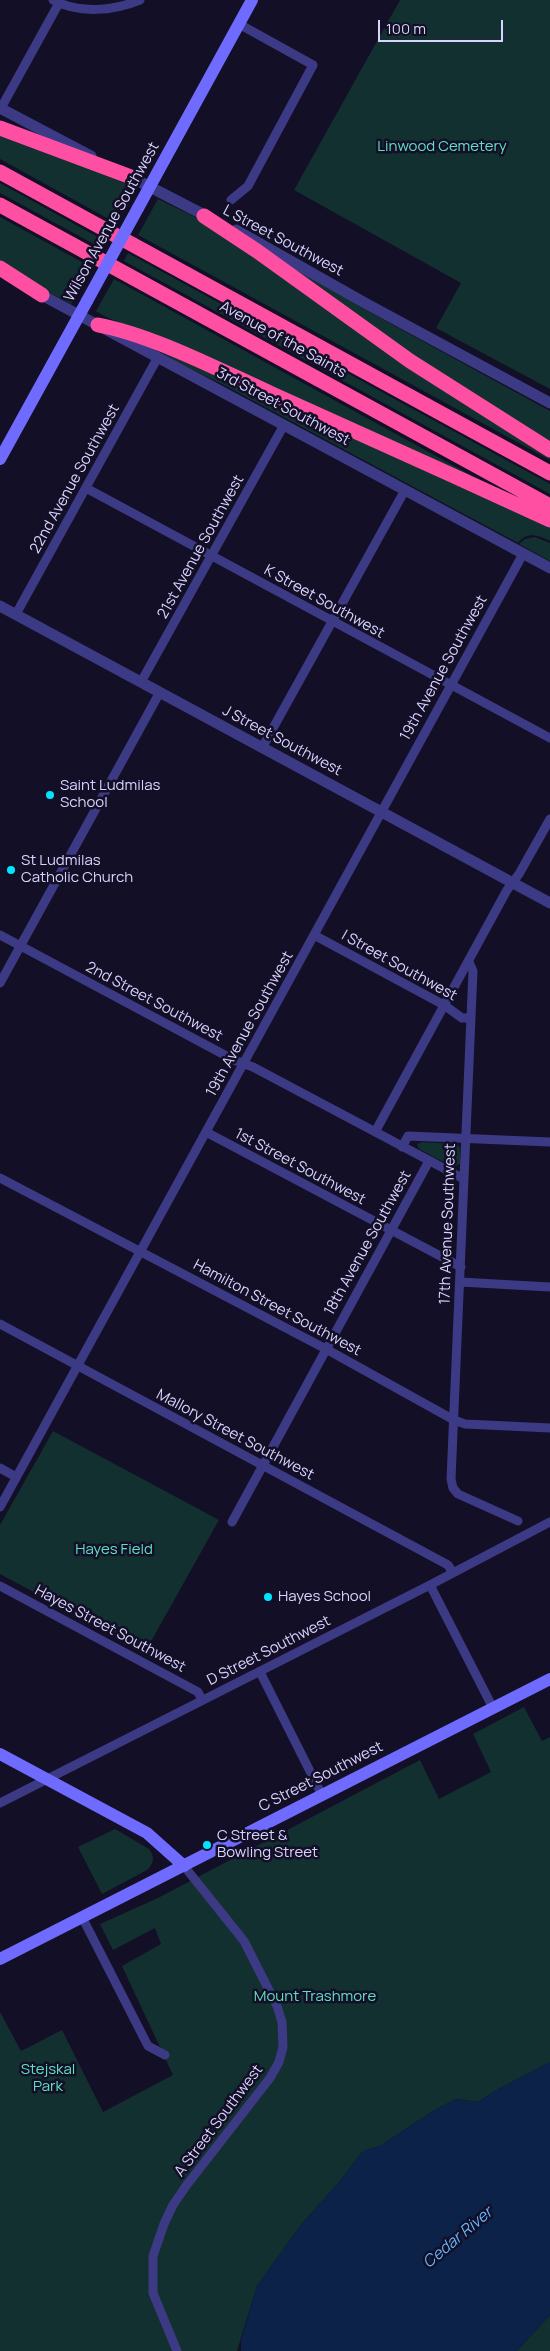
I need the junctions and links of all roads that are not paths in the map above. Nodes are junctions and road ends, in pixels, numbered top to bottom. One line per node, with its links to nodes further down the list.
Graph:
1 (140, 0): 3 (street)
2 (252, 0): 4 (main road, Wilson Avenue Southwest)
3 (56, 2): 5 (street)
4 (239, 24): 9 (main road, Wilson Avenue Southwest); 10 (street)
5 (1, 108): 8 (street, L Street Southwest)
6 (0, 128): 8 (highway)
7 (0, 172): 23 (highway, Avenue of the Saints)
8 (131, 178): 9 (street, L Street Southwest)
9 (150, 187): 12 (street, L Street Southwest); 16 (main road, Wilson Avenue Southwest, bridge)
10 (231, 200)
11 (0, 205): 26 (highway, Avenue of the Saints)
12 (204, 216): 19 (street, L Street Southwest); 21 (highway)
13 (0, 268): 15 (highway)
14 (0, 275): 15 (street, 3rd Street Southwest)
15 (42, 295): 16 (street, 3rd Street Southwest)
16 (80, 315): 17 (street, 3rd Street Southwest); 22 (main road, Wilson Avenue Southwest)
17 (98, 324): 18 (street, 3rd Street Southwest); 27 (highway)
18 (158, 357): 20 (street, 3rd Street Southwest); 24 (street, 22nd Avenue Southwest)
19 (550, 403)
20 (284, 424): 25 (street, 3rd Street Southwest); 29 (street, 21st Avenue Southwest)
21 (550, 450)
22 (0, 458)
23 (550, 473)
24 (86, 488): 29 (street, K Street Southwest); 32 (street, 22nd Avenue Southwest)
25 (405, 490): 28 (street, 3rd Street Southwest); 33 (street)
26 (550, 506)
27 (550, 520)
28 (523, 554): 30 (street, 3rd Street Southwest); 35 (street, 19th Avenue Southwest)
29 (212, 556): 33 (street, K Street Southwest); 34 (street, 21st Avenue Southwest)
30 (550, 568)
31 (0, 606): 32 (street, J Street Southwest)
32 (16, 614): 34 (street, J Street Southwest)
33 (332, 622): 35 (street, K Street Southwest); 38 (street)
34 (141, 682): 36 (street, J Street Southwest)
35 (450, 685): 37 (street, K Street Southwest); 39 (street, 19th Avenue Southwest)
36 (160, 692): 38 (street, J Street Southwest); 45 (street)
37 (550, 738)
38 (262, 748): 39 (street, J Street Southwest)
39 (381, 812): 41 (street, J Street Southwest); 44 (street, 19th Avenue Southwest)
40 (550, 819): 41 (street)
41 (513, 882): 42 (street, J Street Southwest); 46 (street)
42 (550, 903)
43 (0, 935): 45 (street, 2nd Street Southwest)
44 (314, 935): 48 (street, I Street Southwest); 50 (street, 19th Avenue Southwest)
45 (20, 946): 47 (street); 50 (street, 2nd Street Southwest)
46 (469, 962): 48 (street); 49 (street, 17th Avenue Southwest)
47 (0, 982)
48 (444, 1005): 49 (street, I Street Southwest); 52 (street)
49 (470, 1018): 53 (street, 17th Avenue Southwest)
50 (244, 1064): 51 (street, 19th Avenue Southwest); 52 (street, 2nd Street Southwest)
51 (206, 1132): 59 (street, 1st Street Southwest); 60 (street, 19th Avenue Southwest)
52 (375, 1132): 55 (street, 2nd Street Southwest)
53 (466, 1139): 54 (street); 55 (street); 58 (street, 17th Avenue Southwest)
54 (550, 1142)
55 (402, 1147): 56 (street, 2nd Street Southwest)
56 (429, 1161): 58 (street, 2nd Street Southwest); 59 (street, 18th Avenue Southwest)
57 (0, 1178): 60 (street, Hamilton Street Southwest)
58 (464, 1179): 61 (street, 17th Avenue Southwest)
59 (390, 1231): 61 (street, 1st Street Southwest); 65 (street, 18th Avenue Southwest)
60 (140, 1252): 65 (street, Hamilton Street Southwest); 66 (street, 19th Avenue Southwest)
61 (460, 1267): 62 (street, 17th Avenue Southwest)
62 (460, 1282): 63 (street); 67 (street, 17th Avenue Southwest)
63 (550, 1287)
64 (0, 1324): 66 (street, Mallory Street Southwest)
65 (326, 1350): 67 (street, Hamilton Street Southwest); 69 (street, 18th Avenue Southwest)
66 (78, 1366): 69 (street, Mallory Street Southwest); 71 (street, 19th Avenue Southwest)
67 (454, 1420): 68 (street, Hamilton Street Southwest); 73 (street, 17th Avenue Southwest)
68 (550, 1428)
69 (264, 1467): 74 (street, 18th Avenue Southwest); 76 (street, Mallory Street Southwest)
70 (0, 1468): 71 (street)
71 (16, 1477): 72 (street, 19th Avenue Southwest)
72 (0, 1507)
73 (518, 1521)
74 (232, 1522)
75 (550, 1522): 76 (street, D Street Southwest)
76 (453, 1573): 77 (street, D Street Southwest)
77 (430, 1585): 79 (street, D Street Southwest); 82 (street)
78 (0, 1586): 81 (street, Hayes Street Southwest)
79 (260, 1672): 81 (street, D Street Southwest); 85 (street)
80 (550, 1679): 82 (main road, C Street Southwest)
81 (202, 1700): 84 (street, D Street Southwest)
82 (492, 1708): 85 (main road, C Street Southwest)
83 (0, 1754): 84 (main road)
84 (48, 1780): 86 (street, D Street Southwest); 87 (main road)
85 (322, 1796): 87 (main road, C Street Southwest)
86 (0, 1803)
87 (184, 1866): 88 (main road, C Street Southwest); 91 (street, A Street Southwest)
88 (82, 1917): 89 (main road, C Street Southwest); 90 (street)
89 (0, 1959)
90 (166, 2055)
91 (177, 2351)

